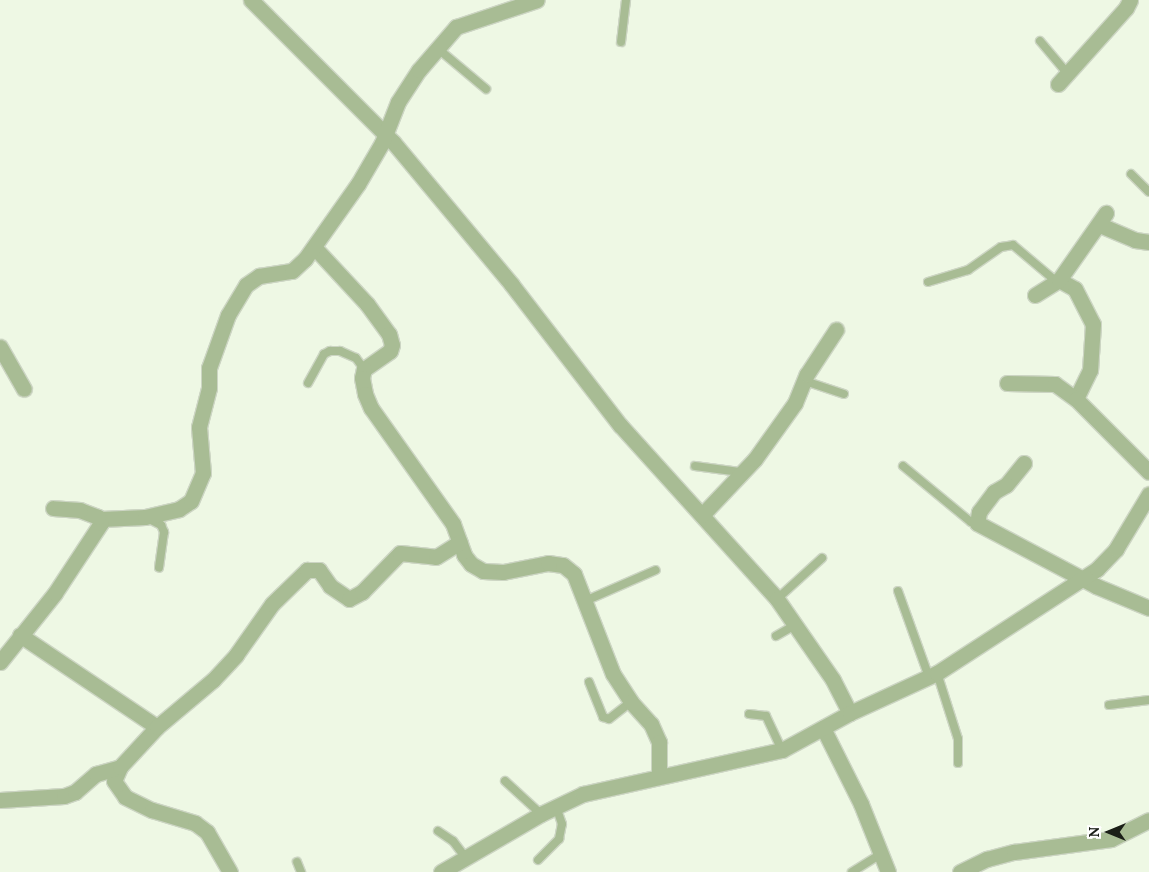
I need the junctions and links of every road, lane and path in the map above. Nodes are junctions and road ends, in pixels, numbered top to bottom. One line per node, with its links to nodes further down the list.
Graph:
1 (251, 0): 10 (street)
2 (537, 0): 7 (street)
3 (626, 0): 6 (lane)
4 (1130, 0): 8 (street)
5 (1040, 41): 8 (lane)
6 (621, 42)
7 (437, 48): 9 (lane); 10 (street)
8 (1062, 79)
9 (486, 89)
10 (383, 135): 14 (street); 34 (street)
11 (1131, 174): 12 (lane)
12 (1149, 192)
13 (1148, 239): 15 (street)
14 (314, 247): 20 (street); 35 (street)
15 (1058, 281): 16 (lane); 17 (street); 26 (street)
16 (928, 282)
17 (1035, 295)
18 (836, 330): 21 (street)
19 (0, 347): 24 (street)
20 (364, 369): 22 (lane); 38 (street)
21 (805, 381): 25 (lane); 30 (street)
22 (308, 383)
23 (1007, 384): 26 (street)
24 (24, 389)
25 (844, 394)
26 (1076, 399): 31 (street)
27 (1024, 463): 37 (street)
28 (695, 466): 30 (lane)
29 (903, 466): 37 (lane)
30 (740, 472): 34 (street)
31 (1149, 472)
32 (1149, 494): 42 (street)
33 (53, 508): 36 (street)
34 (702, 515): 44 (street)
35 (145, 517): 36 (street); 40 (lane)
36 (101, 519): 48 (street)
37 (977, 523): 42 (street)
38 (460, 542): 45 (street); 58 (street)
39 (822, 558): 44 (lane)
40 (159, 568)
41 (656, 570): 45 (lane)
42 (1084, 580): 46 (street); 51 (street)
43 (898, 591): 51 (lane)
44 (777, 599): 47 (street)
45 (585, 601): 54 (street)
46 (1149, 608)
47 (795, 625): 49 (lane); 56 (street)
48 (20, 635): 50 (street); 58 (street)
49 (776, 636)
50 (0, 662)
51 (933, 675): 56 (street); 61 (lane)
52 (589, 682): 54 (lane)
53 (1149, 700): 55 (lane)
54 (631, 702): 63 (street)
55 (1109, 705)
56 (850, 713): 59 (street)
57 (749, 714): 60 (lane)
58 (157, 727): 62 (street)
59 (823, 728): 60 (street); 70 (street)
60 (782, 750): 63 (street)
61 (958, 763)
62 (120, 767): 65 (street); 74 (street)
63 (659, 776): 66 (street)
64 (504, 780): 67 (lane)
65 (0, 800)
66 (556, 807): 67 (street); 72 (lane)
67 (541, 814): 71 (street)
68 (1149, 820): 79 (street)
69 (438, 831): 71 (lane)
70 (881, 854): 77 (lane); 78 (street)
71 (466, 858): 76 (street)
72 (538, 860)
73 (297, 862): 75 (lane)
74 (230, 872)
75 (301, 872)
76 (441, 872)
77 (852, 872)
78 (888, 872)
79 (960, 872)

